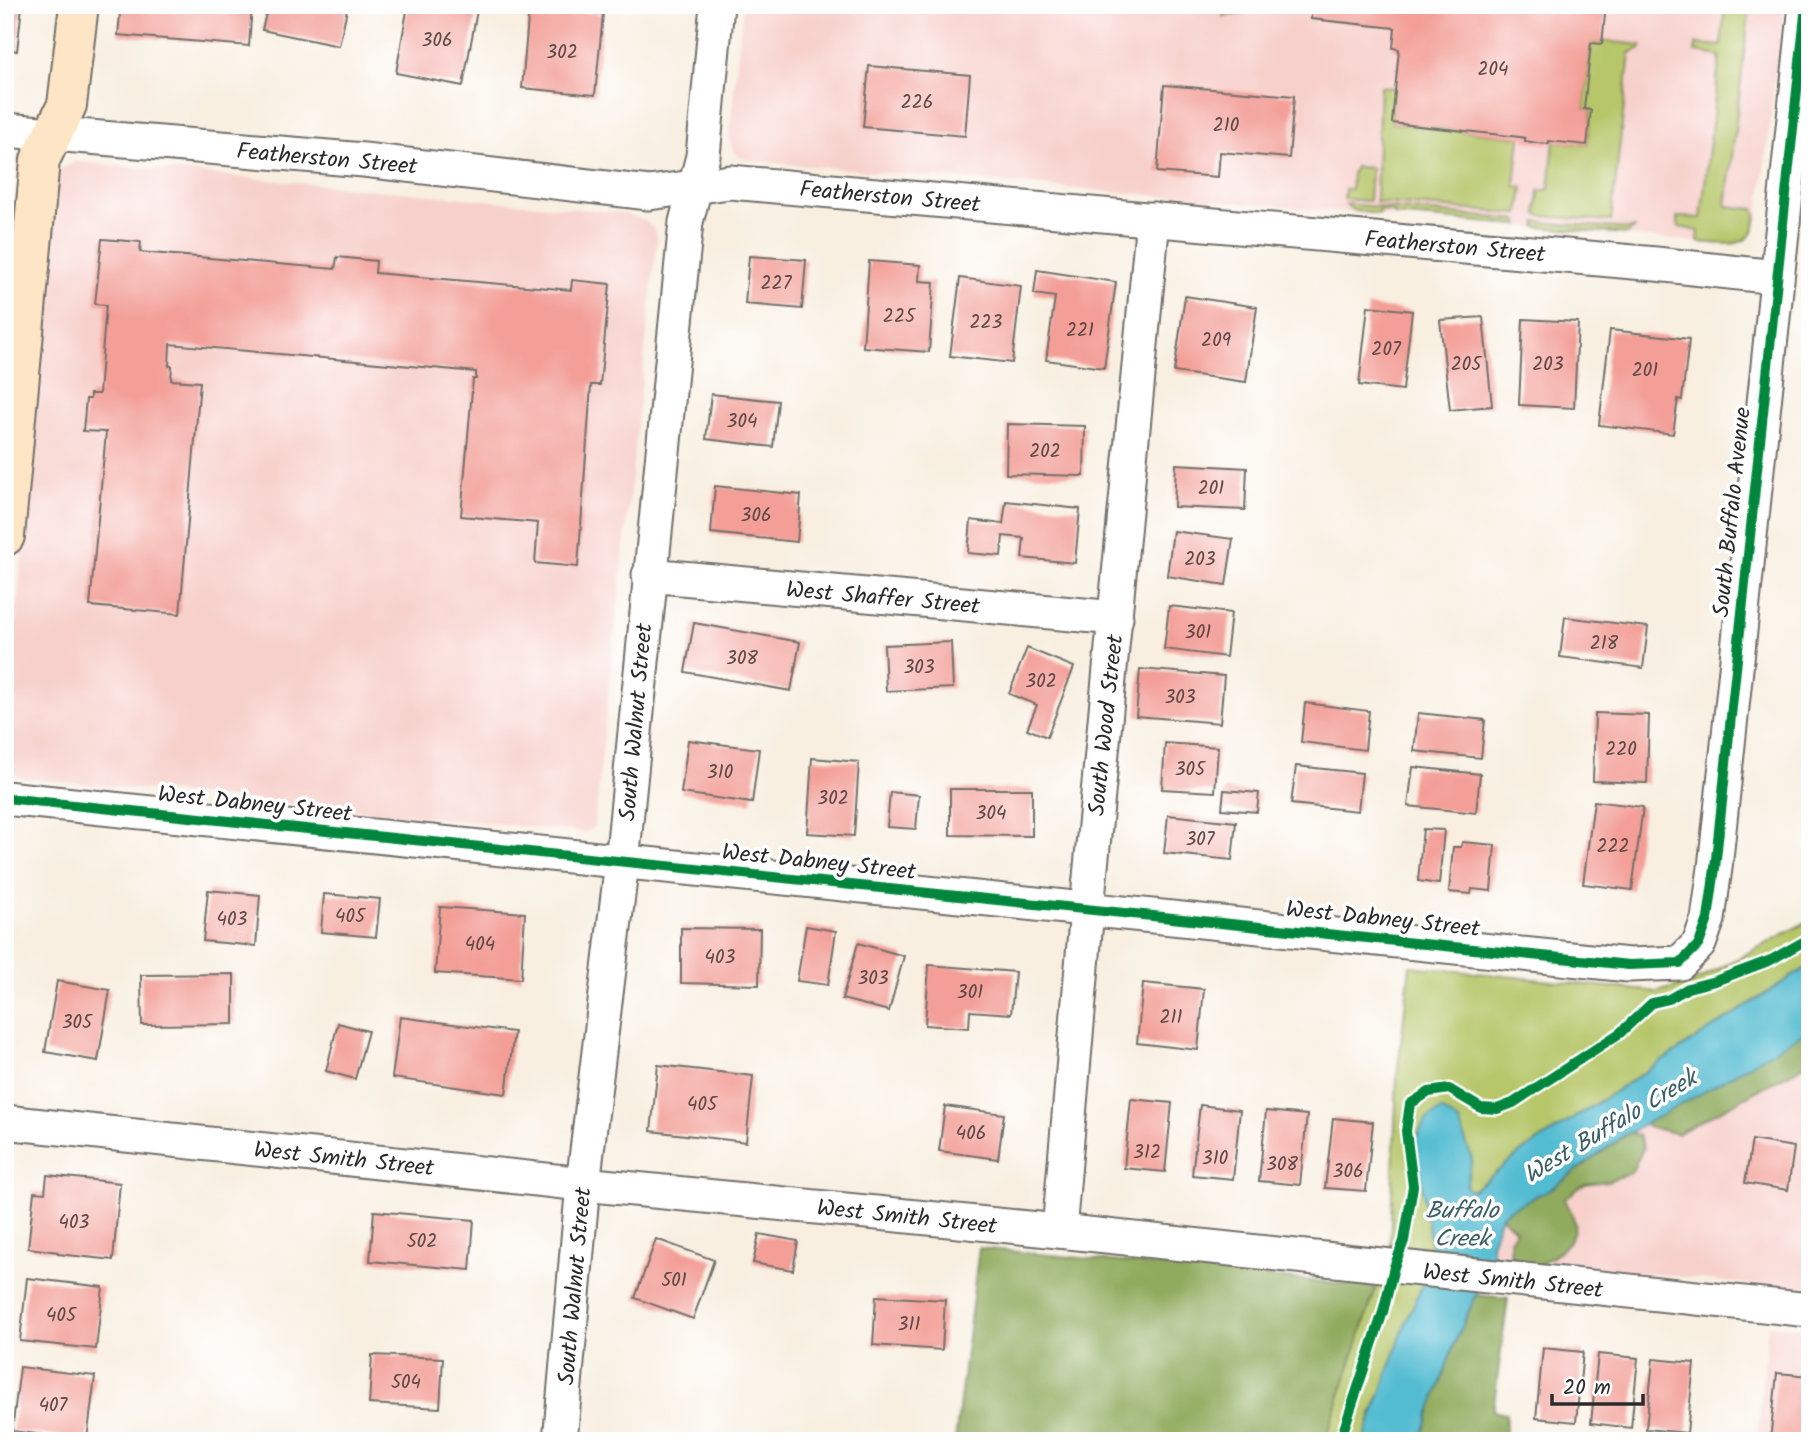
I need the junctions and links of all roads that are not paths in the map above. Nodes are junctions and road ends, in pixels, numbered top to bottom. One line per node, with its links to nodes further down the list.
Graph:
1 (79, 5): 6 (street)
2 (717, 5): 7 (street, South Walnut Street)
3 (1806, 5): 4 (street, South Buffalo Avenue)
4 (1801, 121): 9 (street, South Buffalo Avenue)
5 (5, 130): 6 (street, Featherston Street)
6 (54, 134): 7 (street, Featherston Street); 10 (street)
7 (695, 188): 8 (street, Featherston Street); 11 (street, South Walnut Street)
8 (1153, 219): 9 (street, Featherston Street); 12 (street, South Wood Street)
9 (1776, 277): 16 (street, South Buffalo Avenue)
10 (5, 536)
11 (649, 575): 12 (street, West Shaffer Street); 14 (street, South Walnut Street)
12 (1116, 618): 15 (street, South Wood Street)
13 (5, 798): 14 (street, West Dabney Street)
14 (622, 862): 15 (street, West Dabney Street); 18 (street, South Walnut Street)
15 (1087, 909): 16 (street, West Dabney Street); 19 (street, South Wood Street)
16 (1629, 965)
17 (5, 1122): 18 (street, West Smith Street)
18 (583, 1184): 19 (street, West Smith Street); 21 (street, South Walnut Street)
19 (1059, 1231): 20 (street, West Smith Street)
20 (1810, 1310)
21 (560, 1441)

